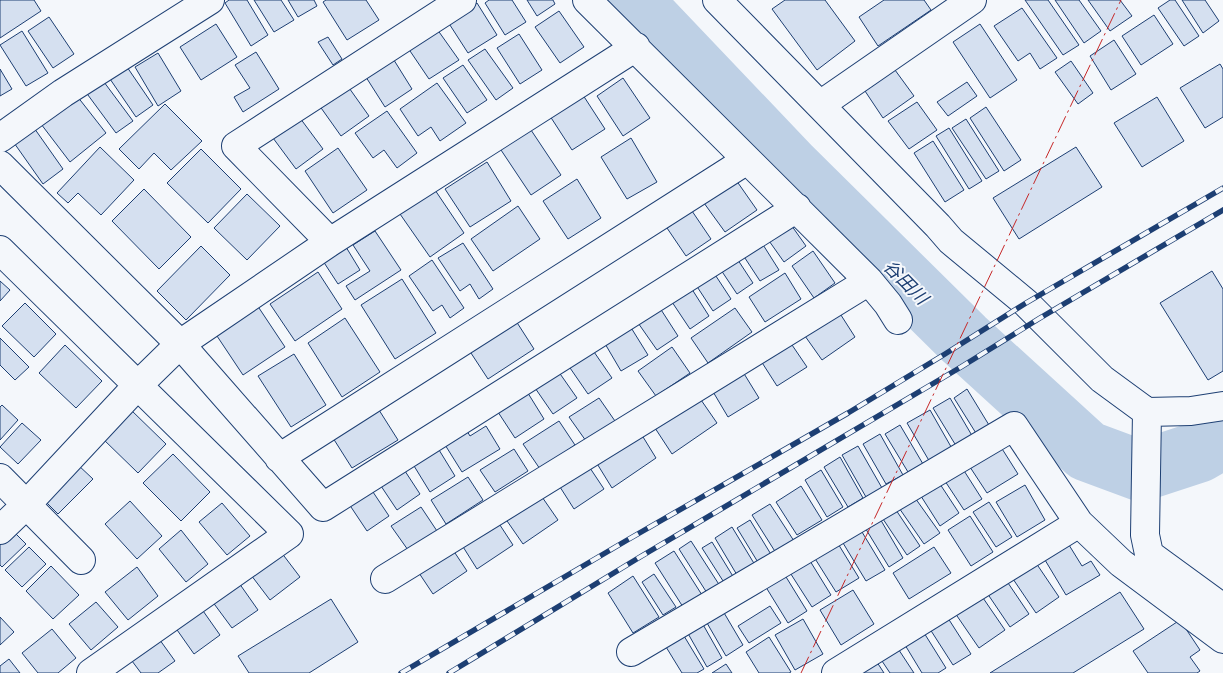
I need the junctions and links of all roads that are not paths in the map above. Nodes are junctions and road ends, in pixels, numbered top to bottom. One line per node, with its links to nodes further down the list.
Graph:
1 (210, 0): 8 (street)
2 (462, 0): 12 (street)
3 (587, 0): 6 (street)
4 (718, 0): 7 (street)
5 (972, 0): 7 (street)
6 (636, 47): 9 (street); 12 (street)
7 (820, 106): 19 (street)
8 (0, 138)
9 (747, 160): 11 (street); 20 (street)
10 (0, 165): 16 (street)
11 (796, 208): 14 (street); 20 (street)
12 (330, 242): 16 (street)
13 (0, 250): 17 (street)
14 (869, 281): 15 (street); 26 (street)
15 (898, 320)
16 (180, 344): 17 (street); 20 (street)
17 (137, 386): 22 (street); 30 (street)
18 (1223, 406): 19 (street)
19 (1147, 412): 27 (street)
20 (279, 458)
21 (0, 478): 22 (street)
22 (26, 504): 24 (street); 25 (street)
23 (1079, 523): 28 (street); 29 (street); 31 (street)
24 (0, 530)
25 (81, 560)
26 (385, 579)
27 (1223, 608)
28 (1223, 639)
29 (631, 652)
30 (91, 673)
31 (836, 673)

